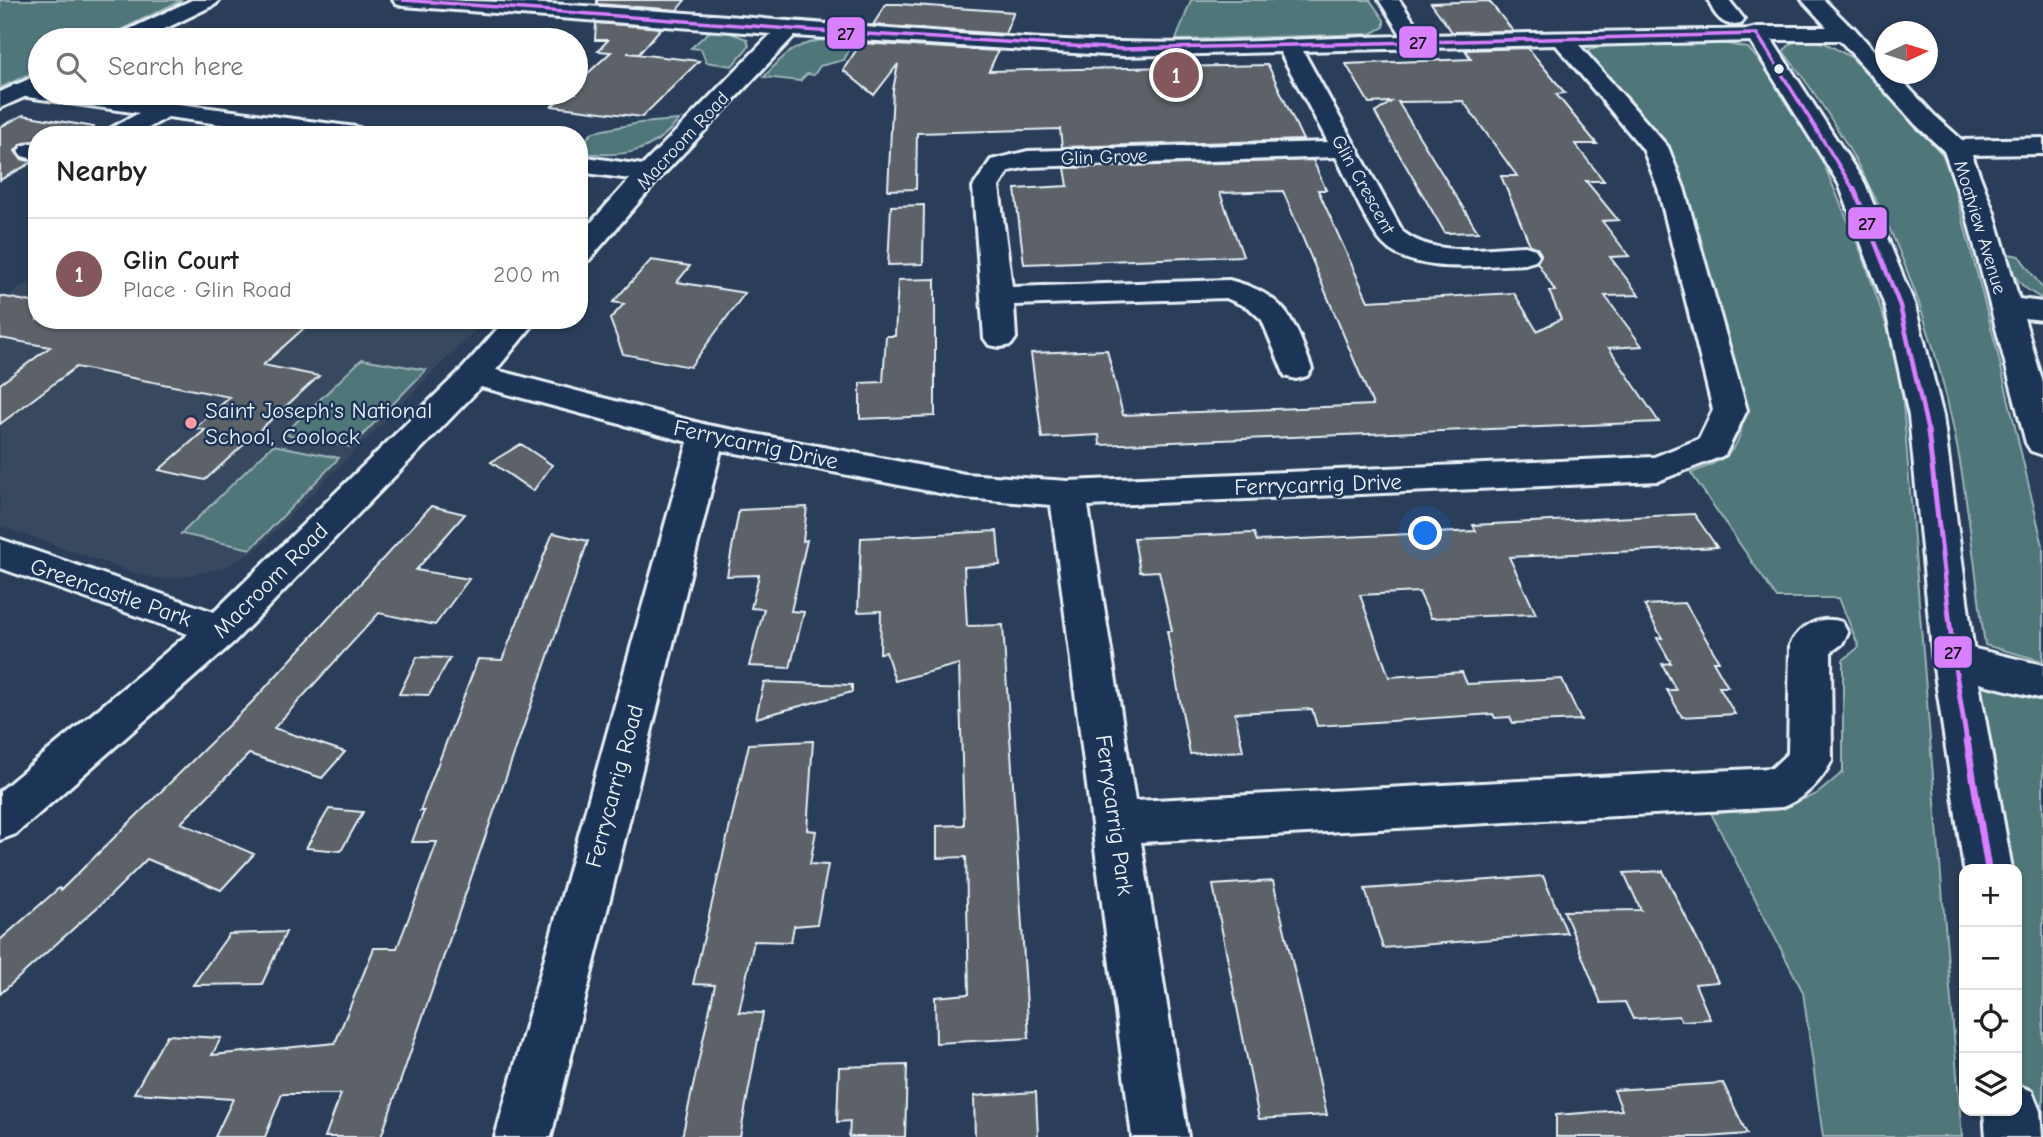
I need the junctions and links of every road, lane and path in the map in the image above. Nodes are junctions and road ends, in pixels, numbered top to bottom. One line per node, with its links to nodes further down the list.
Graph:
1 (209, 0): 8 (street)
2 (403, 0): 6 (street)
3 (1389, 0): 12 (street)
4 (1719, 0): 7 (street)
5 (1812, 0): 10 (street)
6 (526, 5): 9 (street)
7 (1745, 27): 10 (street); 11 (street); 38 (street)
8 (150, 28)
9 (788, 29): 13 (street); 22 (street, Macroom Road)
10 (1846, 33): 19 (street)
11 (1562, 39): 12 (street); 34 (street, Ferrycarrig Drive)
12 (1417, 42): 13 (street)
13 (1289, 47): 20 (street, Glin Crescent)
14 (131, 105): 15 (street)
15 (163, 109): 16 (street); 17 (street)
16 (133, 126)
17 (289, 126)
18 (2043, 146): 19 (street)
19 (1956, 148): 26 (street, Moatview Avenue)
20 (1344, 149): 24 (street, Glin Crescent); 25 (street, Glin Grove)
21 (588, 165): 22 (street)
22 (649, 174): 23 (street, Macroom Road)
23 (588, 244)
24 (1525, 255)
25 (998, 297): 29 (street, Glin Grove); 30 (street)
26 (2006, 306): 27 (street, Moatview Avenue); 33 (street, Moatview Avenue)
27 (2043, 311)
28 (514, 329): 31 (street, Macroom Road)
29 (1000, 338)
30 (1296, 369)
31 (474, 375): 32 (street, Ferrycarrig Drive); 36 (street, Macroom Road)
32 (706, 436): 34 (street, Ferrycarrig Drive); 44 (street, Ferrycarrig Road)
33 (2043, 443)
34 (1068, 494): 41 (street, Ferrycarrig Park)
35 (0, 553): 36 (street, Greencastle Park)
36 (222, 630): 40 (street, Macroom Road)
37 (1828, 633): 41 (street)
38 (1954, 661): 39 (street); 42 (street)
39 (2043, 682)
40 (0, 819)
41 (1116, 823): 45 (street, Ferrycarrig Park)
42 (1987, 864)
43 (2012, 1116): 46 (street)
44 (523, 1137)
45 (1160, 1137)
46 (2014, 1137)

